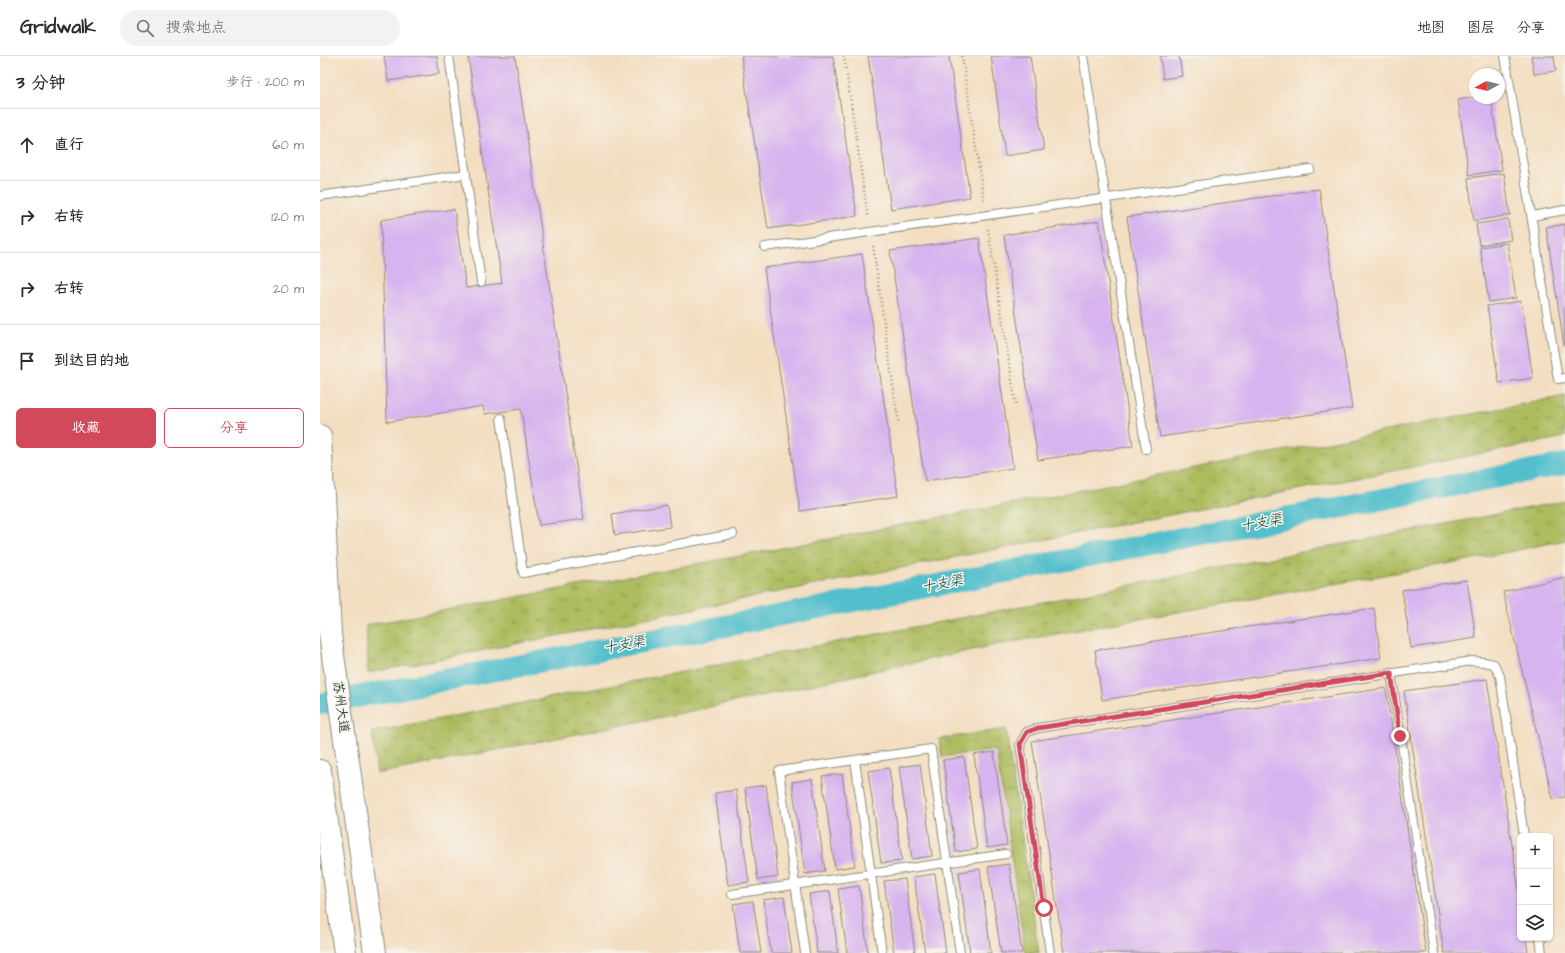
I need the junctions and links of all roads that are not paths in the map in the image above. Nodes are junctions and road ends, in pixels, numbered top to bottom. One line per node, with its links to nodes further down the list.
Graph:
1 (449, 56): 5 (lane)
2 (1083, 56): 7 (lane)
3 (1506, 56): 9 (lane)
4 (1310, 169): 7 (lane)
5 (466, 174): 6 (lane); 11 (lane)
6 (320, 196)
7 (1106, 198): 10 (lane); 15 (lane)
8 (1565, 210): 9 (lane)
9 (1532, 216): 12 (lane)
10 (765, 247)
11 (481, 282)
12 (1565, 378)
13 (501, 418): 16 (lane)
14 (320, 436): 28 (street, 苏州大道)
15 (1146, 449)
16 (733, 534)
17 (1391, 673): 20 (lane); 32 (lane); 33 (lane)
18 (855, 760): 22 (lane); 23 (lane); 24 (lane)
19 (321, 781): 27 (street)
20 (1524, 833)
21 (1006, 854): 22 (lane)
22 (947, 863): 23 (lane); 31 (lane)
23 (870, 874): 24 (lane); 30 (lane)
24 (795, 885): 25 (lane); 29 (lane)
25 (732, 894)
26 (1540, 941): 34 (lane)
27 (344, 953)
28 (375, 953)
29 (805, 953)
30 (882, 953)
31 (960, 953)
32 (1050, 953)
33 (1434, 953)
34 (1542, 953)

